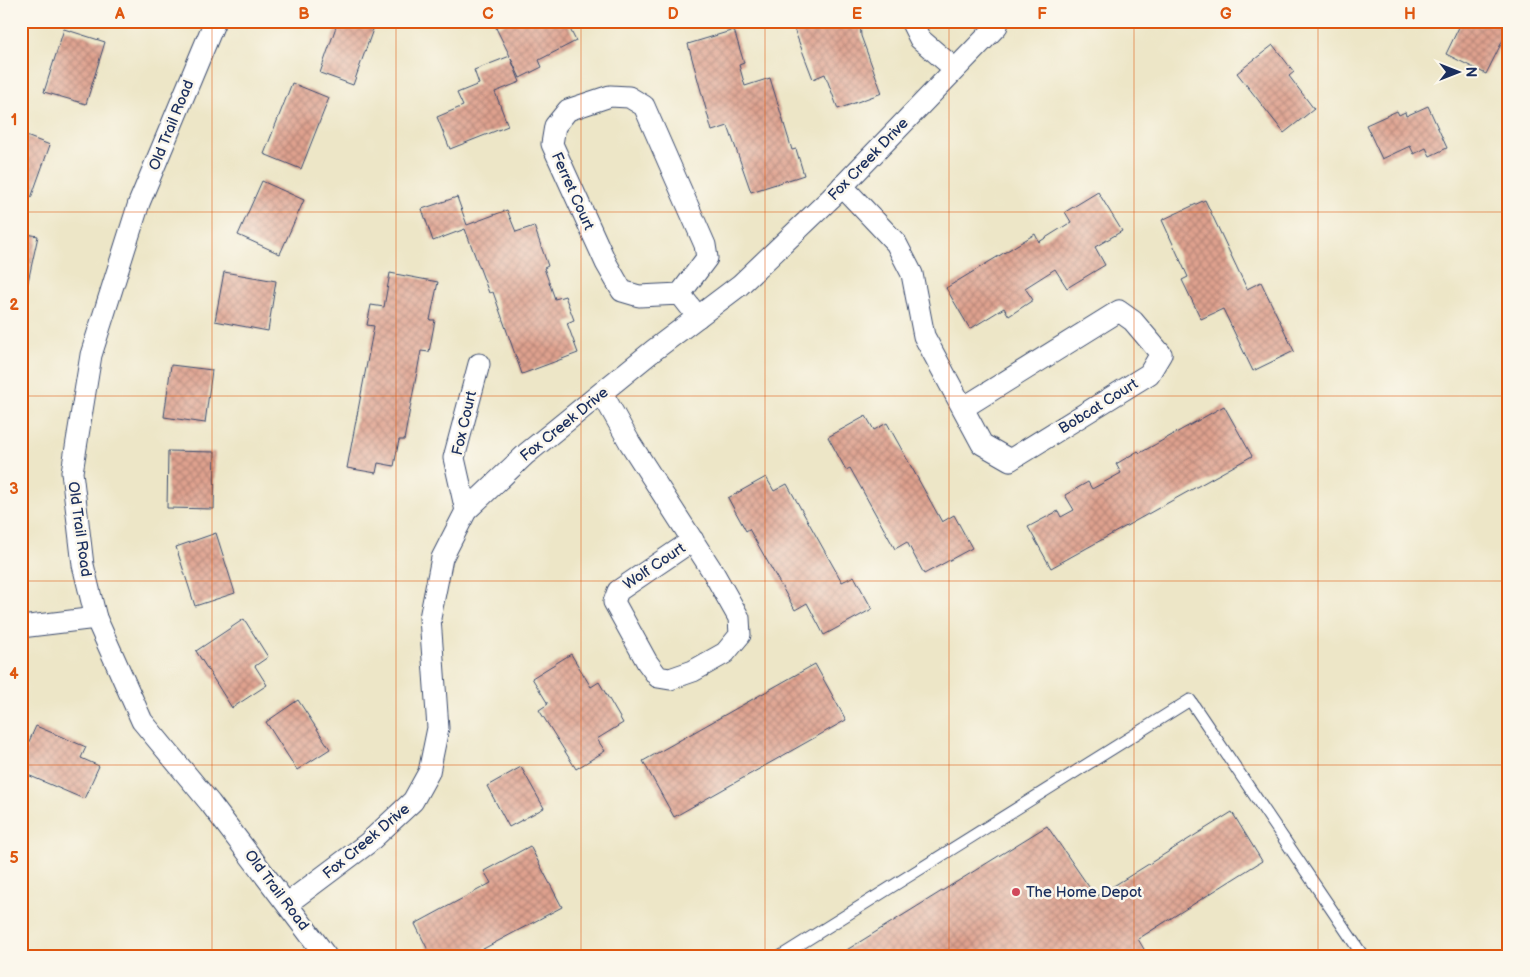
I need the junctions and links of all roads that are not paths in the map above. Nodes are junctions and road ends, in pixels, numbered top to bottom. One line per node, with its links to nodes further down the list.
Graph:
1 (215, 21): 13 (street, Old Trail Road)
2 (911, 21): 4 (street)
3 (998, 21): 4 (street, Fox Creek Drive)
4 (956, 69): 5 (street, Fox Creek Drive)
5 (842, 186): 7 (street, Fox Creek Drive); 10 (street, Bobcat Court)
6 (680, 294): 6 (street, Ferret Court); 7 (street)
7 (698, 317): 9 (street, Fox Creek Drive)
8 (479, 364): 11 (street, Fox Court)
9 (602, 393): 11 (street, Fox Creek Drive); 12 (street, Wolf Court)
10 (963, 408): 10 (street, Bobcat Court)
11 (466, 512): 15 (street, Fox Creek Drive)
12 (693, 540): 12 (street, Wolf Court)
13 (96, 618): 14 (street); 15 (street, Old Trail Road)
14 (21, 627)
15 (288, 903): 16 (street, Old Trail Road)
16 (326, 956)
17 (781, 956): 18 (lane)
18 (1363, 956)

